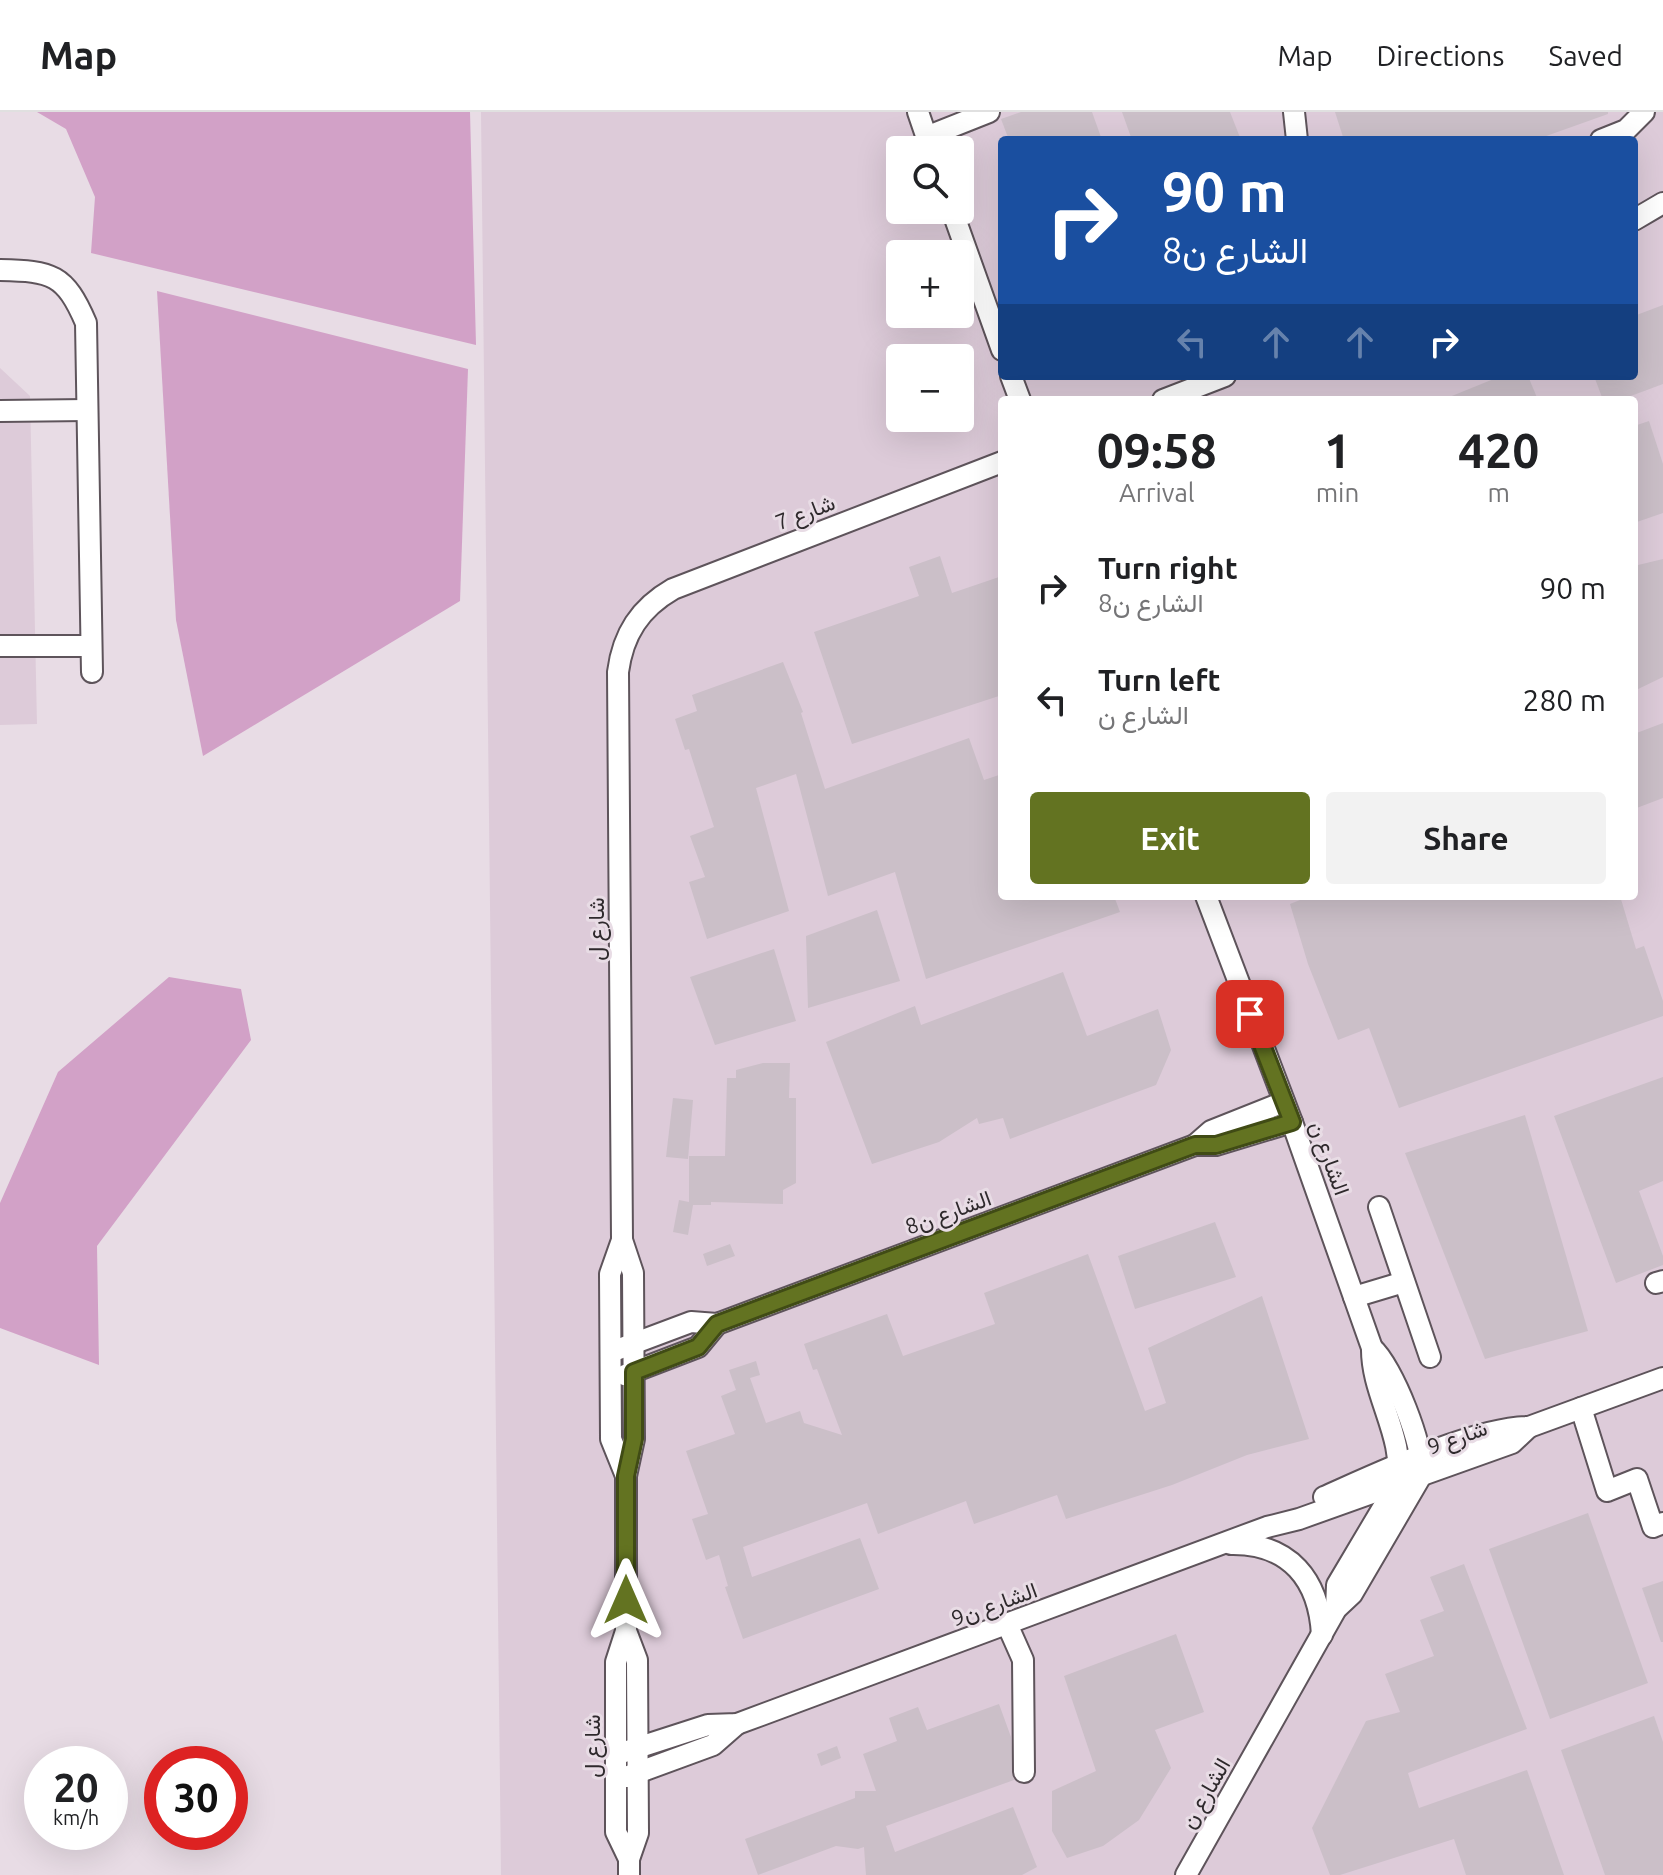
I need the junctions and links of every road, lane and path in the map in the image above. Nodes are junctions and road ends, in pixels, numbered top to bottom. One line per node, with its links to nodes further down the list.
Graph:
1 (918, 112): 5 (street)
2 (989, 112): 6 (street)
3 (1294, 112): 7 (street)
4 (1644, 112): 8 (street)
5 (926, 136)
6 (943, 136)
7 (1297, 136)
8 (1611, 136)
9 (1663, 203): 10 (street)
10 (1648, 217)
11 (957, 224): 13 (street)
12 (0, 270): 16 (street)
13 (998, 339)
14 (1215, 380): 15 (street)
15 (1173, 396)
16 (87, 410): 17 (street); 21 (street)
17 (0, 411)
18 (998, 464): 19 (street, شارع 7)
19 (635, 622): 28 (street, شارع ل)
20 (0, 646): 21 (street)
21 (91, 646): 22 (street)
22 (92, 672)
23 (1208, 900): 24 (street, الشارع ن)
24 (1284, 1102): 25 (street, الشارع ن); 26 (street, الشارع ن8)
25 (1292, 1122): 26 (street, الشارع ن8); 30 (street, الشارع ن)
26 (1195, 1145): 31 (street, الشارع ن8)
27 (1379, 1207): 29 (street)
28 (622, 1240): 32 (street, شارع ل); 34 (street, شارع ل)
29 (1404, 1282): 30 (street); 35 (street)
30 (1354, 1297): 33 (street, الشارع ن)
31 (717, 1324): 32 (street, الشارع ن8); 36 (street, الشارع ن8)
32 (633, 1342): 34 (street, الشارع ن8); 36 (street, شارع ل)
33 (1372, 1348): 40 (street, الشارع ن); 41 (street, الشارع ن)
34 (611, 1352): 38 (street, شارع ل)
35 (1430, 1357)
36 (634, 1372): 38 (street, الشارع ن8); 42 (street, شارع ل)
37 (1663, 1378): 39 (street, شارع 9)
38 (611, 1380): 42 (street, شارع ل)
39 (1581, 1408): 40 (street, شارع 9); 43 (street)
40 (1421, 1466): 41 (street, شارع 9); 45 (street, الشارع ن)
41 (1398, 1474): 44 (street, الشارع ن9); 45 (street, الشارع ن)
42 (626, 1476): 47 (street, شارع ل)
43 (1663, 1523)
44 (1223, 1544): 46 (street, الشارع ن9); 48 (street)
45 (1336, 1609): 48 (street, الشارع ن)
46 (1007, 1624): 49 (street, الشارع ن9); 52 (street)
47 (626, 1631): 50 (street, شارع ل); 51 (street, شارع ل)
48 (1322, 1635): 56 (street, الشارع ن)
49 (737, 1724): 50 (street, الشارع ن9); 53 (street, الشارع ن9)
50 (637, 1748): 51 (street, الشارع ن9); 53 (street, شارع ل)
51 (615, 1755): 54 (street, شارع ل)
52 (1024, 1772)
53 (638, 1774): 54 (street, الشارع ن9); 55 (street, شارع ل)
54 (616, 1781): 55 (street, شارع ل)
55 (629, 1867)
56 (1186, 1875)

